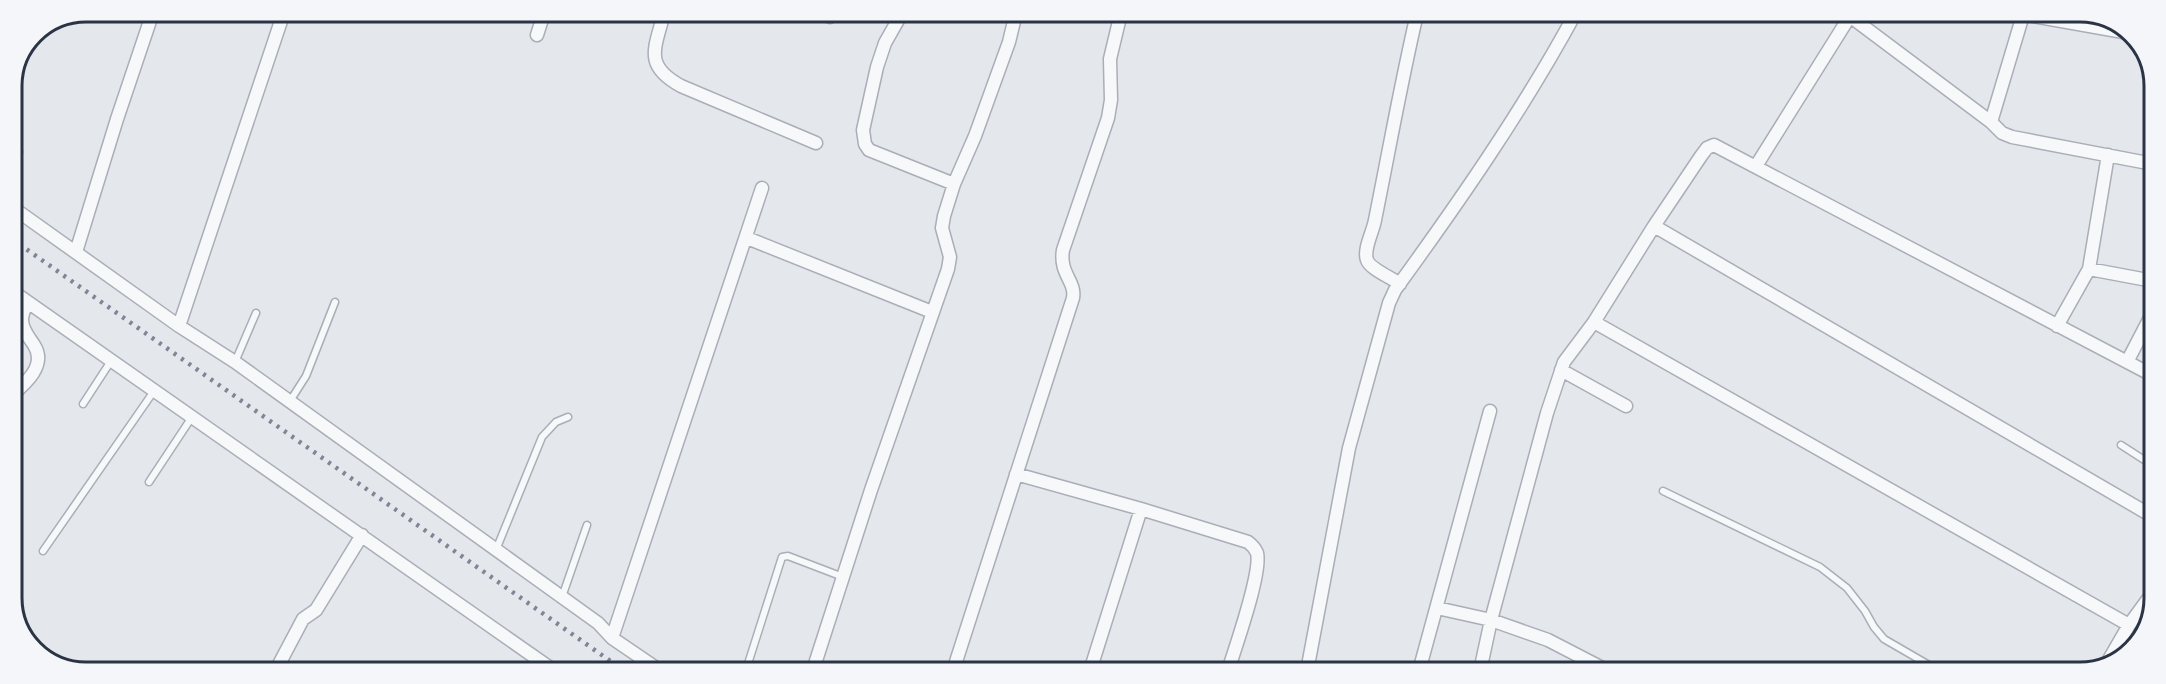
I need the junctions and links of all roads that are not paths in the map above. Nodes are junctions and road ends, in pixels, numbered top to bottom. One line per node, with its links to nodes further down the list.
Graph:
1 (150, 22): 26 (street)
2 (281, 22): 38 (street)
3 (541, 22): 15 (street)
4 (661, 22): 17 (street)
5 (897, 22): 21 (street)
6 (1014, 22): 21 (street)
7 (1119, 22): 56 (street)
8 (1415, 22): 29 (street)
9 (1571, 22): 29 (street)
10 (1849, 22): 20 (street)
11 (1861, 22): 16 (street)
12 (2023, 22): 16 (street)
13 (2065, 22): 14 (street)
14 (2108, 29)
15 (537, 35)
16 (1991, 122): 18 (street)
17 (816, 142)
18 (2108, 155): 19 (street); 27 (street)
19 (2143, 162)
20 (1756, 166): 24 (street); 39 (street)
21 (954, 184): 33 (street)
22 (762, 188): 25 (street)
23 (22, 214): 26 (street)
24 (1654, 226): 37 (street); 60 (street)
25 (747, 238): 33 (street); 71 (street)
26 (76, 252): 38 (street)
27 (2089, 269): 28 (street); 39 (street)
28 (2143, 279)
29 (1400, 284): 81 (street)
30 (22, 299): 31 (street)
31 (27, 302): 35 (street); 41 (street)
32 (335, 302): 48 (lane)
33 (932, 312): 65 (street)
34 (256, 313): 42 (lane)
35 (22, 317)
36 (22, 321): 46 (street)
37 (1594, 322): 44 (street); 70 (street)
38 (179, 326): 42 (street)
39 (2057, 326): 43 (street)
40 (2143, 330): 43 (street)
41 (111, 360): 47 (street); 49 (lane)
42 (235, 362): 48 (street)
43 (2127, 362): 45 (street)
44 (1561, 370): 50 (street); 69 (street)
45 (2144, 371)
46 (23, 386)
47 (155, 391): 52 (street); 64 (lane)
48 (290, 402): 63 (street)
49 (83, 404)
50 (1626, 406)
51 (1490, 411): 68 (street)
52 (192, 417): 57 (lane); 62 (street)
53 (568, 417): 63 (lane)
54 (2121, 446): 55 (lane)
55 (2144, 460)
56 (1016, 474): 59 (street); 78 (street)
57 (149, 482)
58 (1663, 490): 85 (lane)
59 (1141, 509): 79 (street); 80 (street)
60 (2144, 511)
61 (587, 525): 66 (lane)
62 (362, 535): 73 (street); 74 (street)
63 (496, 550): 66 (street)
64 (43, 551)
65 (843, 577): 76 (lane); 77 (street)
66 (562, 597): 71 (street)
67 (2143, 606): 70 (street)
68 (1437, 608): 69 (street); 82 (street)
69 (1491, 620): 83 (street); 84 (street)
70 (2129, 625): 72 (street)
71 (612, 638): 75 (street)
72 (2128, 640)
73 (280, 662)
74 (538, 662)
75 (647, 662)
76 (748, 662)
77 (816, 662)
78 (956, 662)
79 (1093, 662)
80 (1231, 662)
81 (1309, 662)
82 (1422, 662)
83 (1482, 662)
84 (1591, 662)
85 (1924, 662)

